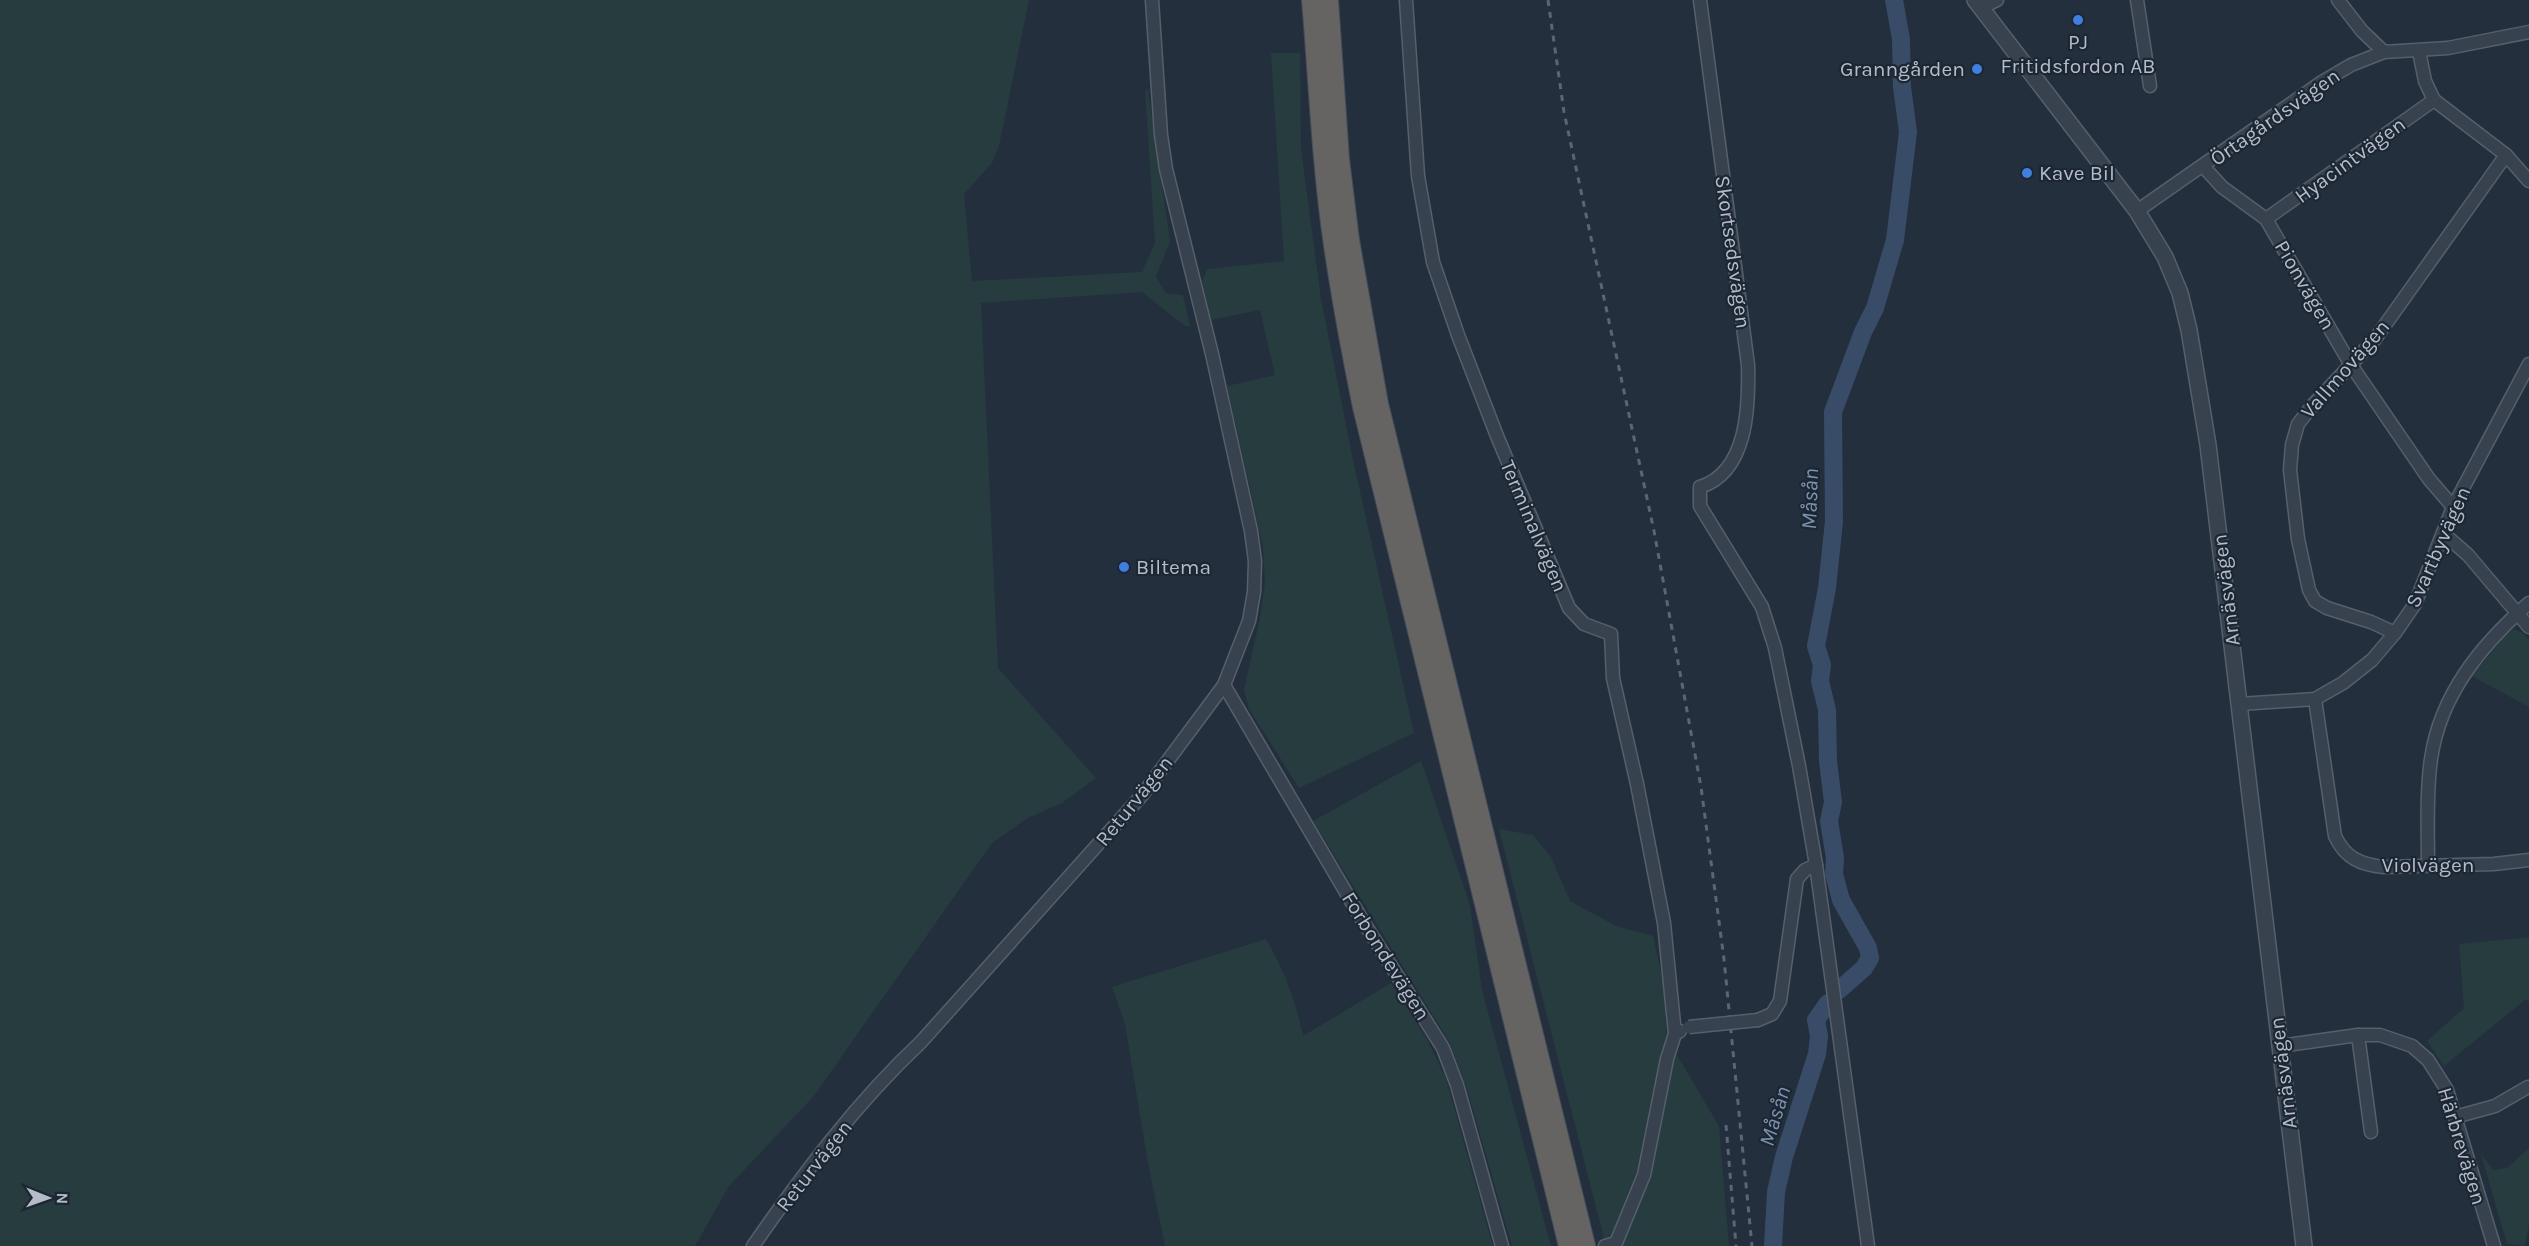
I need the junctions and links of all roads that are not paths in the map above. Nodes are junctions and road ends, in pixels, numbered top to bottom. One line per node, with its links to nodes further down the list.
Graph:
1 (1152, 0): 28 (street, Returvägen)
2 (1312, 0): 40 (highway)
3 (1328, 0): 40 (highway)
4 (1407, 0): 34 (street, Terminalvägen)
5 (1700, 0): 32 (street, Skortsedsvägen)
6 (1997, 0): 9 (street)
7 (2137, 0): 13 (street)
8 (2337, 0): 12 (street)
9 (1978, 4): 18 (street, Arnäsvägen)
10 (2529, 32): 11 (street, Örtagårdsvägen)
11 (2419, 51): 12 (street, Örtagårdsvägen); 14 (street)
12 (2384, 52): 16 (street, Örtagårdsvägen)
13 (2150, 86)
14 (2434, 100): 15 (street); 19 (street, Hyacintvägen)
15 (2506, 154): 17 (street); 21 (street, Vallmovägen)
16 (2203, 166): 18 (street, Örtagårdsvägen); 19 (street, Pionvägen)
17 (2529, 180)
18 (2137, 211): 30 (street, Arnäsvägen)
19 (2266, 219): 21 (street, Pionvägen)
20 (2529, 364): 22 (street, Svartbyvägen)
21 (2352, 365): 22 (street, Pionvägen); 27 (street, Vallmovägen)
22 (2453, 507): 23 (street, Svartbyvägen)
23 (2444, 534): 25 (street); 27 (street, Svartbyvägen)
24 (2529, 603): 25 (street)
25 (2518, 613): 26 (street); 33 (street)
26 (2529, 627)
27 (2395, 633): 29 (street, Svartbyvägen)
28 (1224, 685): 41 (street, Returvägen); 42 (street, Forbondevägen)
29 (2315, 699): 30 (street, Svartbyvägen); 33 (street, Violvägen)
30 (2240, 704): 36 (street, Arnäsvägen)
31 (2529, 860): 33 (street, Violvägen)
32 (1816, 865): 34 (street, bridge); 44 (street)
33 (2428, 865)
34 (1675, 1034): 43 (street)
35 (2358, 1035): 36 (street, Härbrevägen); 38 (street, Härbrevägen); 39 (street)
36 (2280, 1046): 45 (street, Arnäsvägen)
37 (2528, 1087): 38 (street)
38 (2455, 1117): 46 (street, Härbrevägen)
39 (2371, 1132)
40 (1579, 1245)
41 (753, 1246)
42 (1502, 1246)
43 (1605, 1246)
44 (1868, 1246)
45 (2304, 1246)
46 (2494, 1246)

